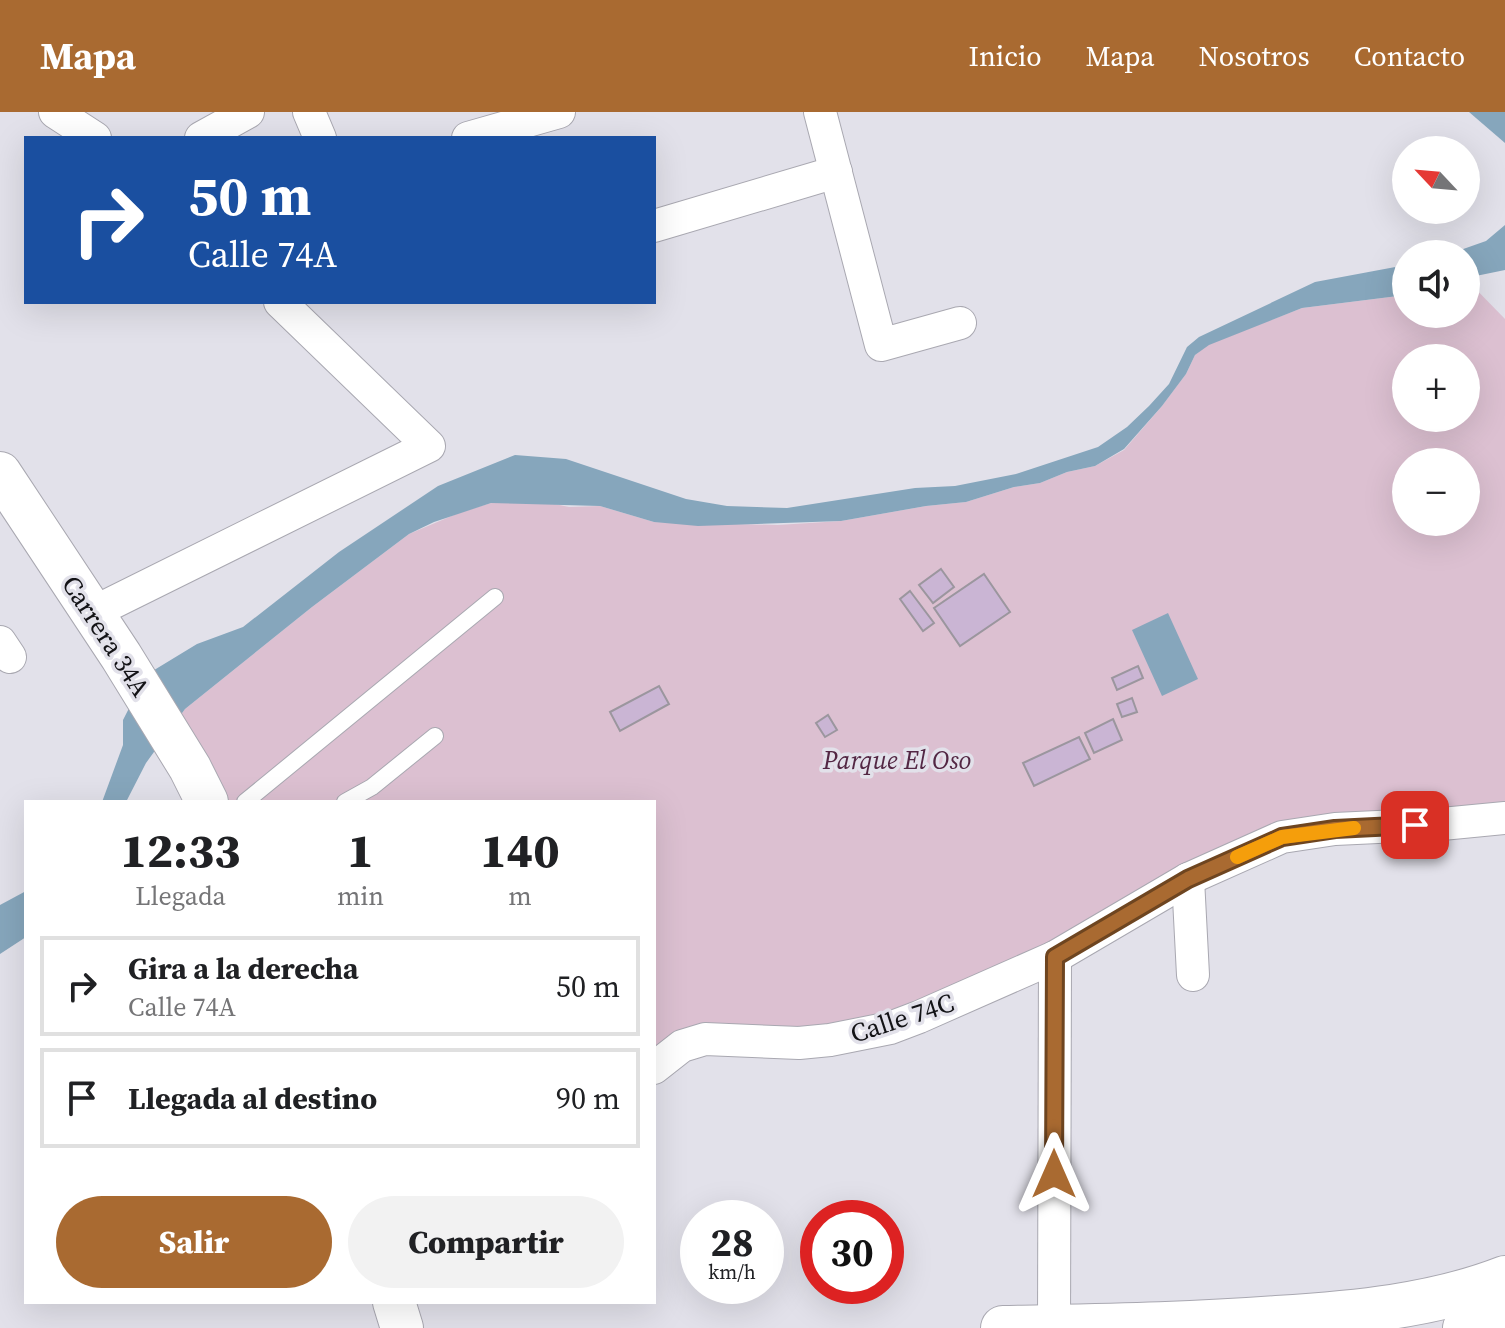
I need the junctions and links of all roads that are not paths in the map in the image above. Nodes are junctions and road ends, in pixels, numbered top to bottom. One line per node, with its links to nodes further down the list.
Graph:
1 (55, 112): 6 (street)
2 (248, 112): 7 (street)
3 (309, 112): 8 (street)
4 (559, 112): 9 (street)
5 (820, 112): 10 (street)
6 (92, 136)
7 (205, 136)
8 (319, 136)
9 (475, 136)
10 (836, 172): 11 (street); 13 (street)
11 (656, 225)
12 (282, 304): 16 (street)
13 (960, 323)
14 (0, 473): 16 (street, Carrera 34A)
15 (495, 597): 21 (lane)
16 (92, 613): 20 (street, Carrera 34A)
17 (0, 642): 18 (street)
18 (0, 649)
19 (435, 736): 22 (lane)
20 (199, 785)
21 (247, 800)
22 (349, 800)
23 (1505, 818): 24 (street, Calle 74C)
24 (1188, 879): 25 (street, Calle 74C); 26 (street)
25 (1055, 957): 27 (street, Calle 74C); 30 (street)
26 (1193, 975)
27 (656, 1066)
28 (395, 1304): 31 (street)
29 (1496, 1314): 30 (main road)
30 (1054, 1327): 32 (main road)
31 (402, 1328)
32 (1003, 1328)

